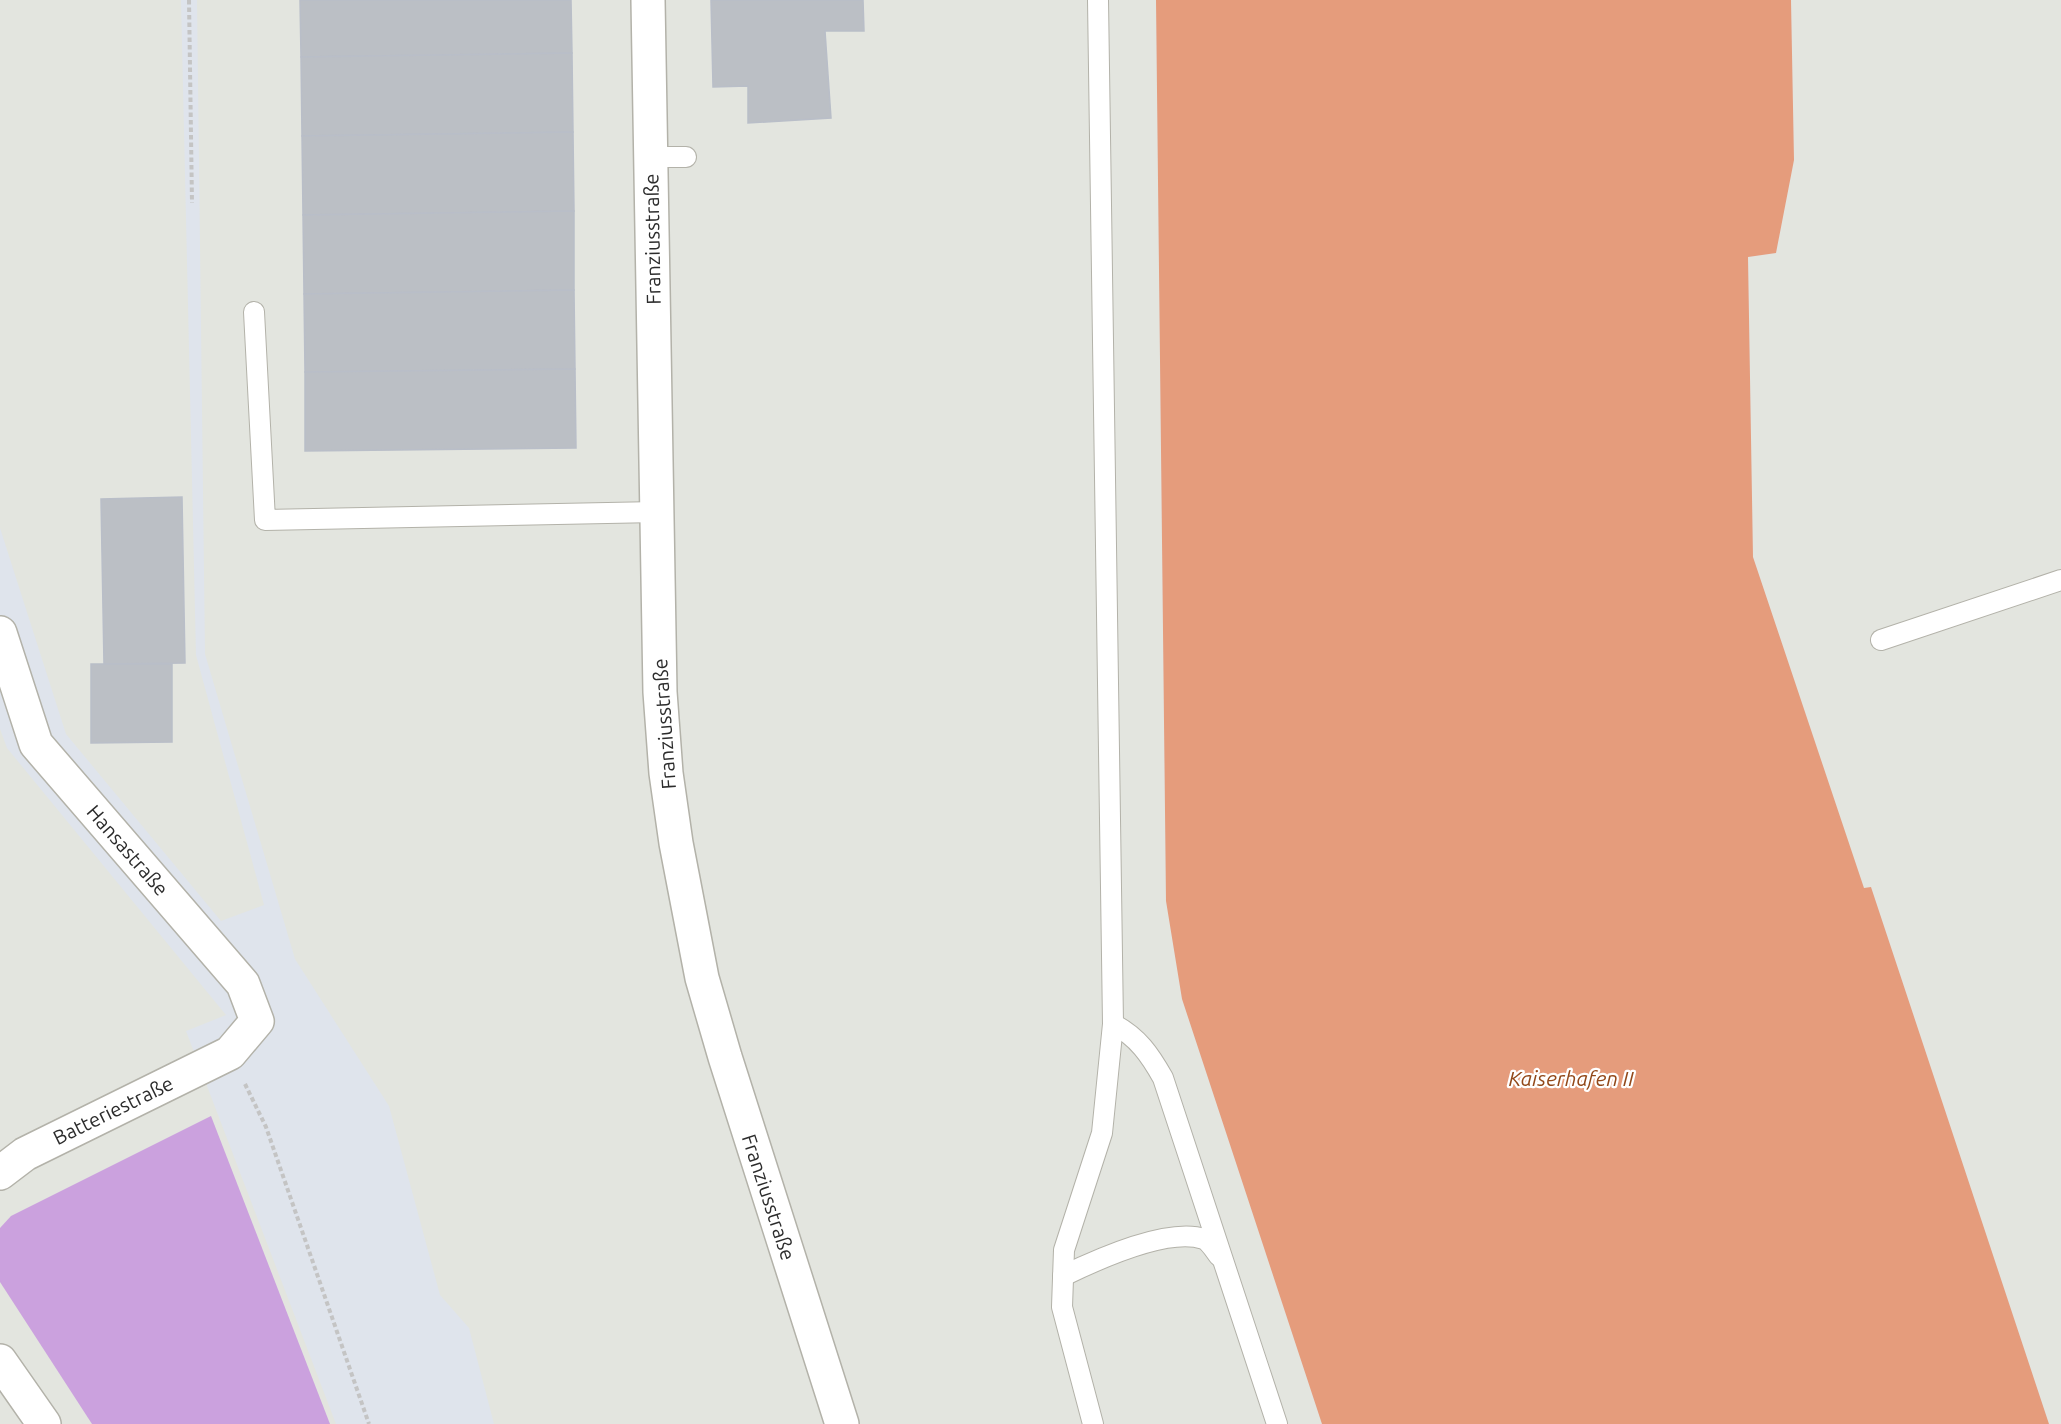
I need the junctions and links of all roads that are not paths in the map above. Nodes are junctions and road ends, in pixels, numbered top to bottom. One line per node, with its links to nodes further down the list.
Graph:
1 (648, 0): 3 (main road, Franziusstraße)
2 (1098, 0): 10 (lane)
3 (650, 157): 4 (lane); 6 (main road, Franziusstraße)
4 (686, 157)
5 (254, 312): 6 (lane)
6 (657, 512): 17 (main road, Franziusstraße)
7 (2061, 580): 9 (lane)
8 (0, 633): 11 (main road, Hansastraße)
9 (1881, 640)
10 (1113, 1024): 13 (lane); 14 (lane)
11 (230, 1053): 12 (main road, Batteriestraße)
12 (0, 1173)
13 (1223, 1262): 14 (lane); 19 (lane)
14 (1063, 1276): 18 (lane)
15 (0, 1361): 16 (main road)
16 (44, 1424)
17 (842, 1424)
18 (1093, 1424)
19 (1277, 1424)

